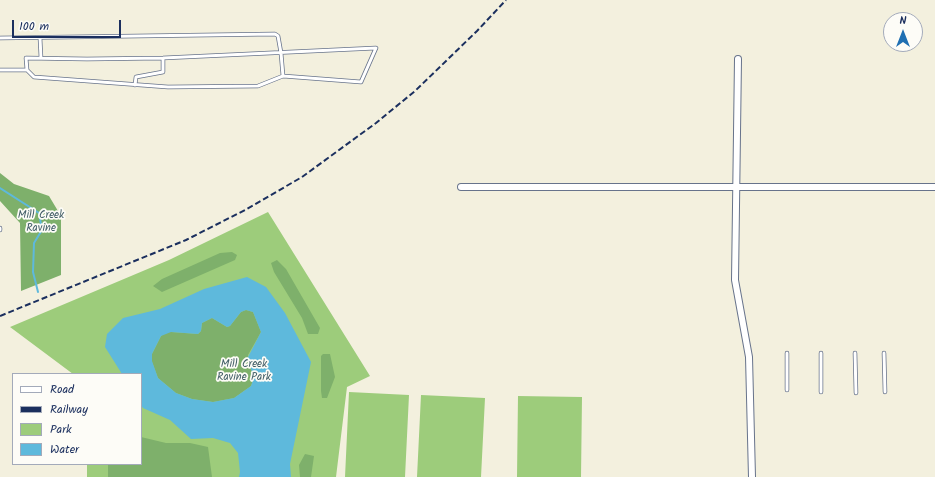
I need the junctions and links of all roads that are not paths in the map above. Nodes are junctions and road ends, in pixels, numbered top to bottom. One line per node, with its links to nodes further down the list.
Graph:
1 (0, 38): 2 (lane)
2 (40, 38): 3 (lane); 4 (lane)
3 (282, 53): 5 (lane); 9 (lane); 9 (lane)
4 (41, 58): 5 (lane); 8 (lane)
5 (163, 58): 10 (lane)
6 (738, 59): 11 (street)
7 (0, 70): 8 (lane)
8 (27, 70): 10 (lane)
9 (283, 76): 10 (lane)
10 (135, 85)
11 (737, 186): 12 (street); 13 (street); 22 (street)
12 (461, 187)
13 (935, 187)
14 (787, 353): 18 (lane)
15 (821, 353): 19 (lane)
16 (855, 353): 21 (lane)
17 (884, 353): 20 (lane)
18 (787, 390)
19 (821, 392)
20 (885, 392)
21 (856, 393)
22 (752, 477)

